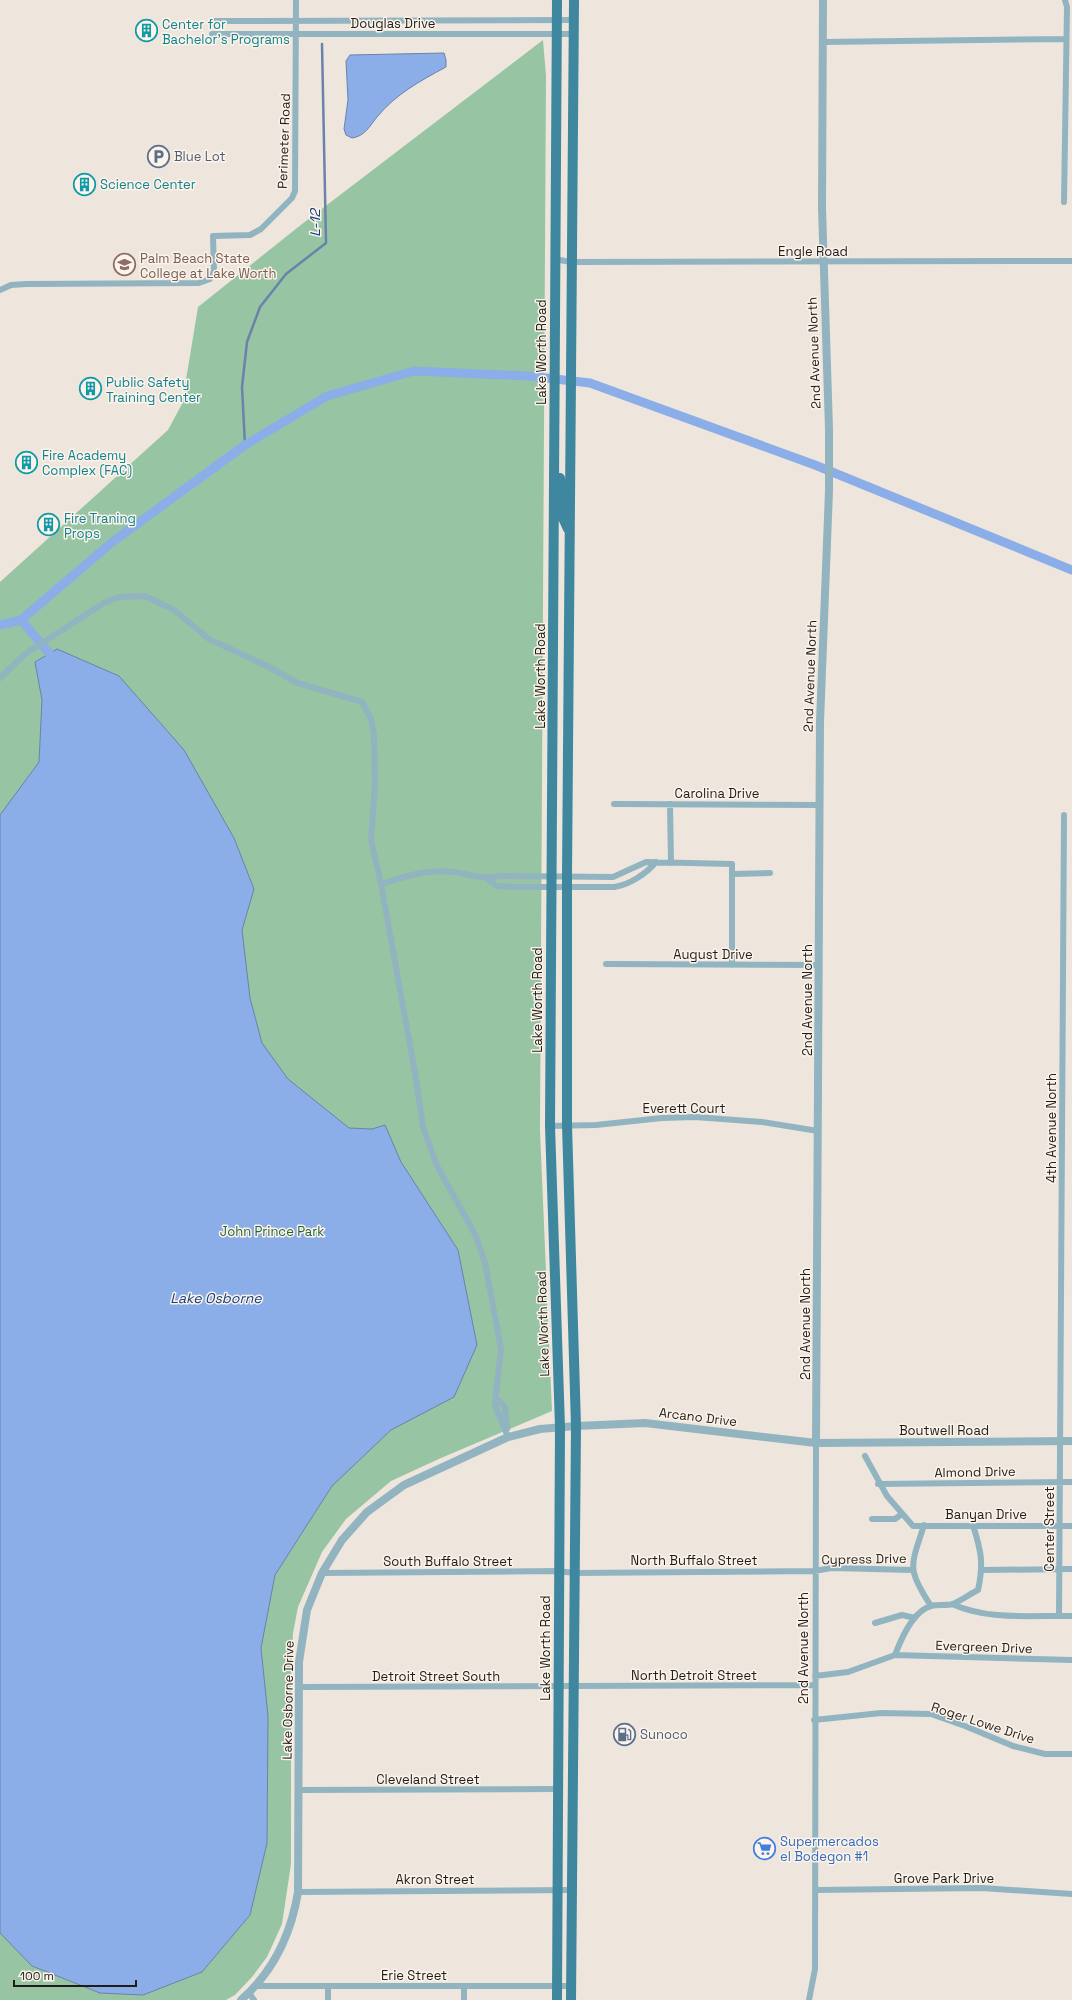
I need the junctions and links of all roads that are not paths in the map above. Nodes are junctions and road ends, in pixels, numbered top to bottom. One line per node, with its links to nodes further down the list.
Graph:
1 (296, 0): 9 (street, Perimeter Road)
2 (557, 0): 6 (main road, Lake Worth Road)
3 (574, 0): 7 (main road)
4 (823, 0): 15 (street, 2nd Avenue North)
5 (1065, 0): 14 (street)
6 (557, 20): 7 (street, Douglas Drive); 9 (street, Douglas Drive); 12 (main road, Lake Worth Road)
7 (573, 20): 13 (main road)
8 (212, 21): 9 (street, Douglas Drive)
9 (296, 21): 10 (street, Perimeter Road)
10 (296, 33): 11 (street, Douglas Drive); 12 (street, Douglas Drive); 21 (street, Perimeter Road)
11 (212, 34)
12 (557, 34): 13 (street, Douglas Drive); 17 (main road, Lake Worth Road)
13 (573, 34): 18 (main road)
14 (1066, 39): 15 (street); 16 (street)
15 (822, 42): 19 (street, 2nd Avenue North)
16 (1064, 202)
17 (554, 259): 18 (street, Engle Road); 22 (main road, Lake Worth Road)
18 (571, 262): 19 (street, Engle Road); 23 (main road)
19 (823, 262): 20 (street, Engle Road); 27 (street, 2nd Avenue North)
20 (1072, 262)
21 (0, 290)
22 (554, 461): 23 (main road); 33 (main road, Lake Worth Road)
23 (570, 534): 34 (main road)
24 (0, 678): 36 (street)
25 (614, 804): 26 (street, Carolina Drive)
26 (670, 804): 27 (street, Carolina Drive); 30 (street)
27 (820, 805): 41 (street, 2nd Avenue North)
28 (1064, 815): 48 (street, 4th Avenue North)
29 (656, 862): 30 (street); 34 (street); 38 (street)
30 (671, 863): 32 (street)
31 (770, 873): 32 (street)
32 (732, 874): 40 (street)
33 (551, 876): 34 (street); 35 (street); 37 (main road, Lake Worth Road)
34 (567, 876): 38 (main road)
35 (488, 879): 36 (street); 37 (street)
36 (381, 884): 47 (street)
37 (551, 888): 38 (street); 43 (main road, Lake Worth Road)
38 (567, 888): 42 (main road)
39 (606, 964): 40 (street, August Drive)
40 (732, 965): 41 (street, August Drive)
41 (819, 965): 44 (street, 2nd Avenue North)
42 (567, 1125): 43 (street, Everett Court); 44 (street, Everett Court); 45 (main road)
43 (550, 1126): 46 (main road, Lake Worth Road)
44 (818, 1131): 50 (street, 2nd Avenue North)
45 (576, 1426): 46 (street, Lake Osborne Drive); 50 (street, Arcano Drive); 68 (main road)
46 (560, 1427): 47 (street, Lake Osborne Drive); 65 (main road, Lake Worth Road)
47 (508, 1437): 67 (street, Lake Osborne Drive)
48 (1060, 1442): 49 (street, Boutwell Road); 50 (street, Boutwell Road); 52 (street, Center Street)
49 (1072, 1442)
50 (816, 1443): 66 (street, 2nd Avenue North)
51 (865, 1456): 54 (street)
52 (1060, 1482): 53 (street, Almond Drive); 54 (street, Almond Drive); 59 (street, Center Street)
53 (1072, 1482)
54 (878, 1484): 55 (street)
55 (902, 1514): 56 (street); 57 (street, Banyan Drive)
56 (872, 1519)
57 (924, 1525): 58 (street, Banyan Drive); 63 (street)
58 (973, 1525): 59 (street, Banyan Drive); 64 (street)
59 (1060, 1526): 60 (street, Banyan Drive); 61 (street, Center Street)
60 (1072, 1526)
61 (1060, 1569): 62 (street); 64 (street); 71 (street, Center Street)
62 (1072, 1569)
63 (913, 1570): 66 (street, Cypress Drive); 70 (street)
64 (982, 1570): 69 (street)
65 (558, 1571): 67 (street, South Buffalo Street); 68 (street, South Buffalo Street); 80 (main road, Lake Worth Road)
66 (815, 1571): 68 (street, North Buffalo Street); 77 (street, 2nd Avenue North)
67 (322, 1573): 79 (street, Lake Osborne Drive)
68 (574, 1573): 81 (main road)
69 (952, 1604): 70 (street); 71 (street)
70 (931, 1606): 73 (street)
71 (1059, 1616): 72 (street)
72 (1072, 1616)
73 (915, 1618): 74 (street); 75 (street)
74 (875, 1623)
75 (895, 1655): 76 (street, Evergreen Drive); 77 (street)
76 (1072, 1660)
77 (815, 1676): 78 (street, 2nd Avenue North)
78 (814, 1685): 81 (street, North Detroit Street); 82 (street, 2nd Avenue North)
79 (299, 1687): 80 (street, Detroit Street South); 85 (street, Lake Osborne Drive)
80 (558, 1687): 81 (street, Detroit Street South); 84 (main road, Lake Worth Road)
81 (573, 1687): 87 (main road)
82 (814, 1720): 83 (street, Roger Lowe Drive); 88 (street, 2nd Avenue North)
83 (1072, 1754)
84 (557, 1789): 85 (street, Cleveland Street); 86 (main road, Lake Worth Road)
85 (299, 1790): 89 (street, Lake Osborne Drive)
86 (557, 1890): 87 (street, Akron Street); 89 (street, Akron Street); 94 (main road, Lake Worth Road)
87 (572, 1890): 95 (main road)
88 (815, 1890): 90 (street, Grove Park Drive); 102 (street, 2nd Avenue North)
89 (298, 1892): 91 (street, Lake Osborne Drive)
90 (1072, 1894)
91 (256, 1986): 92 (street, Erie Street); 96 (street, Lake Osborne Drive)
92 (328, 1986): 93 (street, Erie Street); 98 (street)
93 (464, 1986): 94 (street, Erie Street); 99 (street)
94 (557, 1986): 95 (street, Erie Street); 100 (main road, Lake Worth Road)
95 (571, 1986): 101 (main road)
96 (251, 1997): 97 (street, Lake Osborne Drive)
97 (241, 2000)
98 (328, 2000)
99 (464, 2000)
100 (557, 2000)
101 (571, 2000)
102 (809, 2000)

